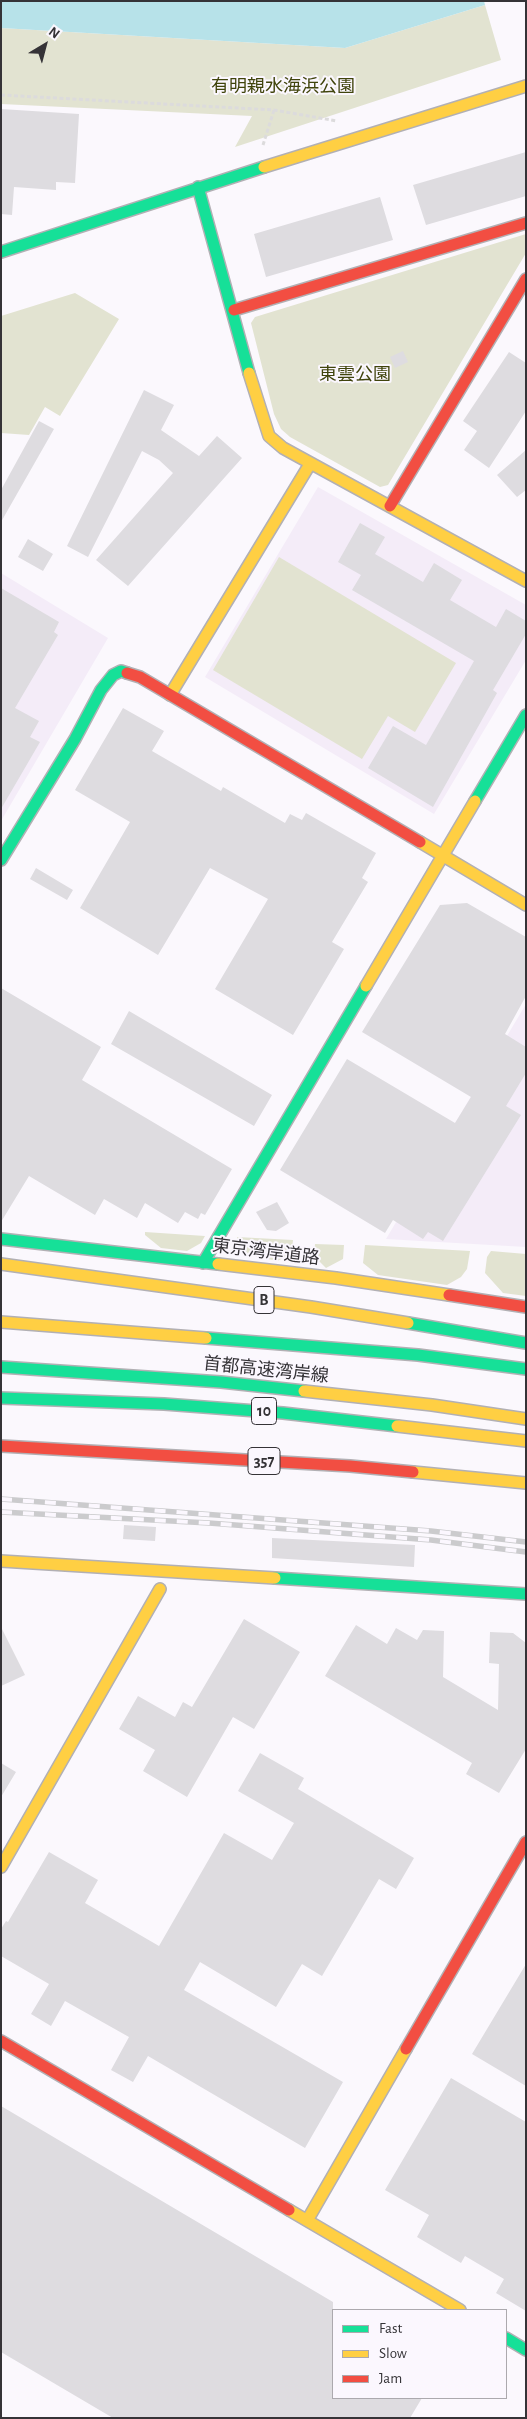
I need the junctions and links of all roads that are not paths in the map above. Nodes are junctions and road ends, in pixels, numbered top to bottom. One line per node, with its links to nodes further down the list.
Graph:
1 (526, 86): 2 (main road)
2 (198, 187): 4 (main road); 6 (main road)
3 (526, 223): 6 (main road)
4 (1, 252)
5 (526, 279): 8 (main road)
6 (234, 310): 7 (main road)
7 (310, 464): 8 (main road); 10 (main road)
8 (390, 506): 9 (main road)
9 (526, 581)
10 (170, 695): 12 (main road); 13 (main road)
11 (526, 715): 12 (main road)
12 (442, 858): 14 (main road); 16 (main road)
13 (1, 860)
14 (526, 906)
15 (1, 1238): 16 (main road, 東京湾岸道路)
16 (202, 1262): 18 (main road, 東京湾岸道路)
17 (1, 1264): 22 (main road, B)
18 (526, 1307)
19 (1, 1311): 21 (main road)
20 (1, 1322): 21 (main road, 首都高速湾岸線)
21 (228, 1339): 24 (main road, 首都高速湾岸線)
22 (526, 1343)
23 (1, 1368): 26 (main road, 首都高速湾岸線)
24 (526, 1369)
25 (1, 1378): 26 (main road)
26 (221, 1382): 28 (main road, 首都高速湾岸線)
27 (1, 1398): 29 (main road, 10)
28 (526, 1419)
29 (526, 1441)
30 (1, 1446): 31 (main road, 357)
31 (526, 1483)
32 (1, 1561): 34 (main road)
33 (159, 1589): 36 (main road)
34 (526, 1594)
35 (526, 1842): 38 (main road)
36 (1, 1867)
37 (1, 2040): 38 (main road)
38 (308, 2220): 39 (main road)
39 (458, 2309)
40 (507, 2339): 41 (main road)
41 (526, 2350)

